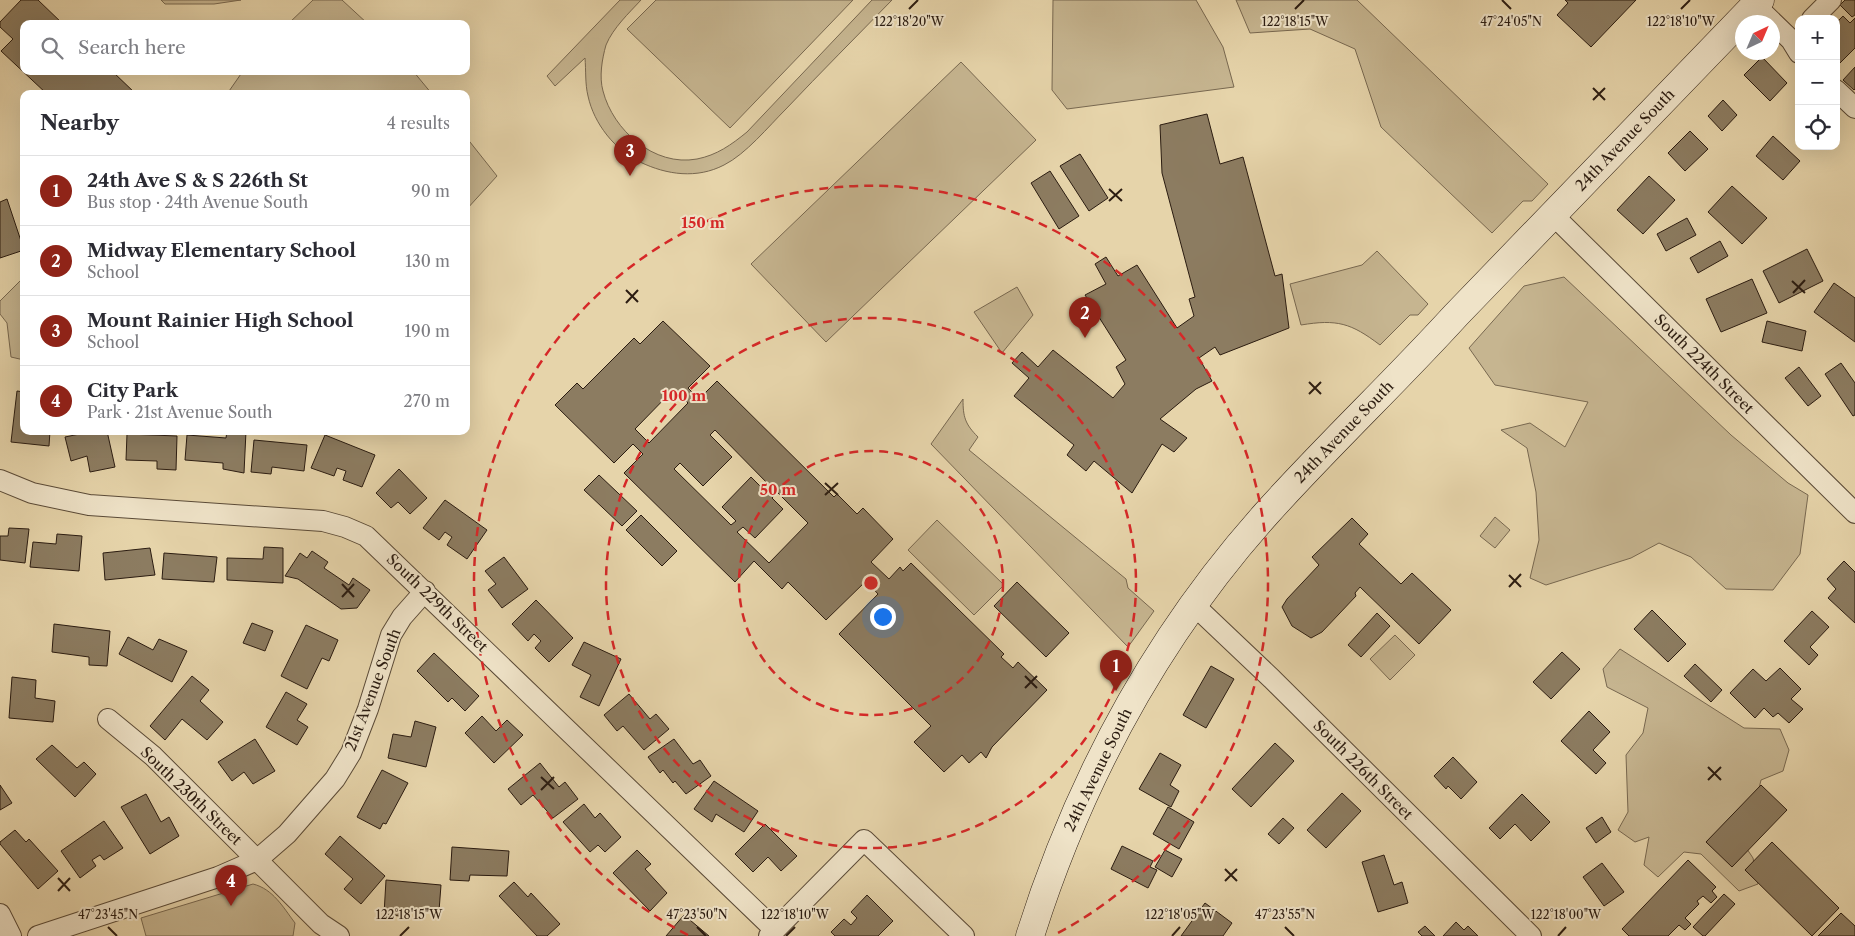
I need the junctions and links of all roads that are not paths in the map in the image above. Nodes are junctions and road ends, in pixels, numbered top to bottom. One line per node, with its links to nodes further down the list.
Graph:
1 (1831, 0): 3 (street)
2 (1758, 3): 4 (street); 7 (street, 24th Avenue South)
3 (1816, 15)
4 (1795, 41)
5 (1840, 94): 6 (street)
6 (1855, 108)
7 (1553, 215): 9 (street, South 224th Street); 11 (street, 24th Avenue South)
8 (0, 480): 10 (street, South 229th Street)
9 (1855, 513)
10 (425, 591): 13 (street, 21st Avenue South); 15 (street, South 229th Street)
11 (1194, 604): 20 (street, 24th Avenue South); 21 (street, South 226th Street)
12 (108, 719): 13 (street, South 230th Street)
13 (256, 860): 17 (street, 21st Avenue South); 18 (street, South 230th Street)
14 (0, 914): 16 (street)
15 (772, 933): 19 (street)
16 (11, 936)
17 (38, 936)
18 (339, 936)
19 (964, 936)
20 (1030, 936)
21 (1532, 936)

